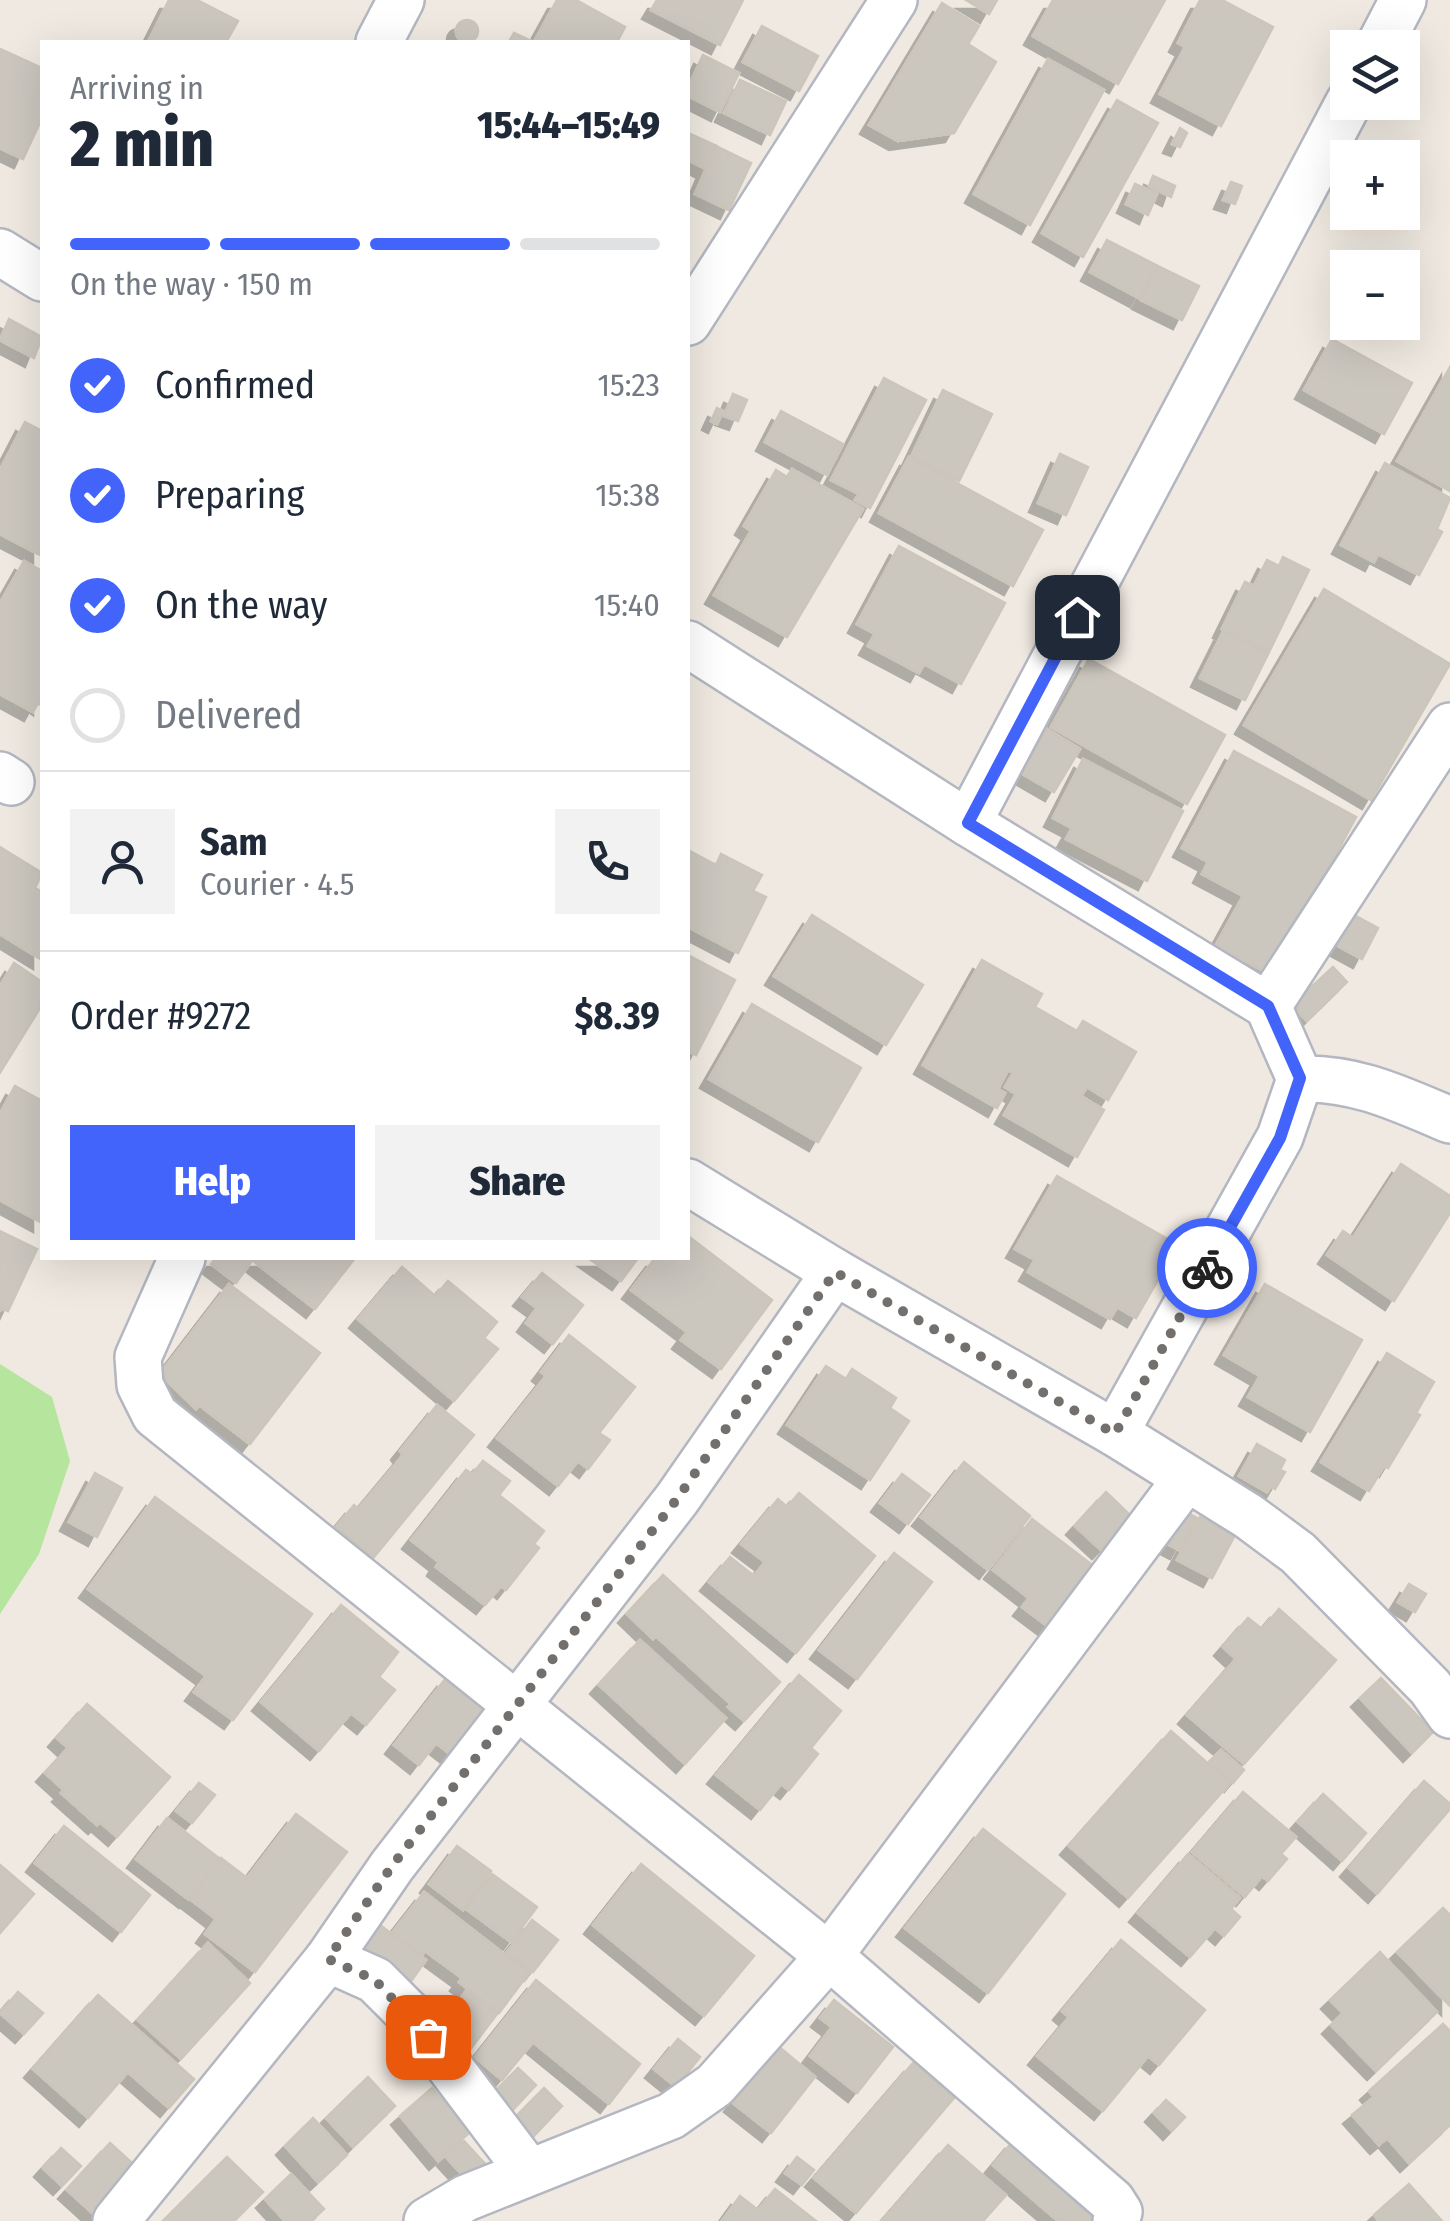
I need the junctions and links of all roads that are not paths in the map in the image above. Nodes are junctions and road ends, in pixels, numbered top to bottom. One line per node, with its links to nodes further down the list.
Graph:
1 (402, 0): 5 (street)
2 (894, 0): 9 (street)
3 (1404, 0): 4 (street)
4 (1388, 30)
5 (380, 40)
6 (1339, 120): 12 (street)
7 (0, 252): 8 (street)
8 (40, 277)
9 (690, 319)
10 (690, 645): 12 (street)
11 (1450, 726): 13 (street)
12 (968, 823): 13 (street)
13 (1268, 1006): 14 (street)
14 (1300, 1078): 15 (street); 19 (street)
15 (1450, 1120)
16 (690, 1183): 18 (street)
17 (181, 1260): 21 (street)
18 (835, 1272): 19 (street); 21 (street)
19 (1115, 1434): 20 (street)
20 (1186, 1479): 22 (street); 23 (street)
21 (518, 1707): 23 (street); 24 (street)
22 (1450, 1715)
23 (829, 1956): 25 (street); 28 (street)
24 (328, 1959): 25 (street); 26 (street)
25 (529, 2172): 27 (street)
26 (116, 2221)
27 (427, 2221)
28 (1116, 2221)

